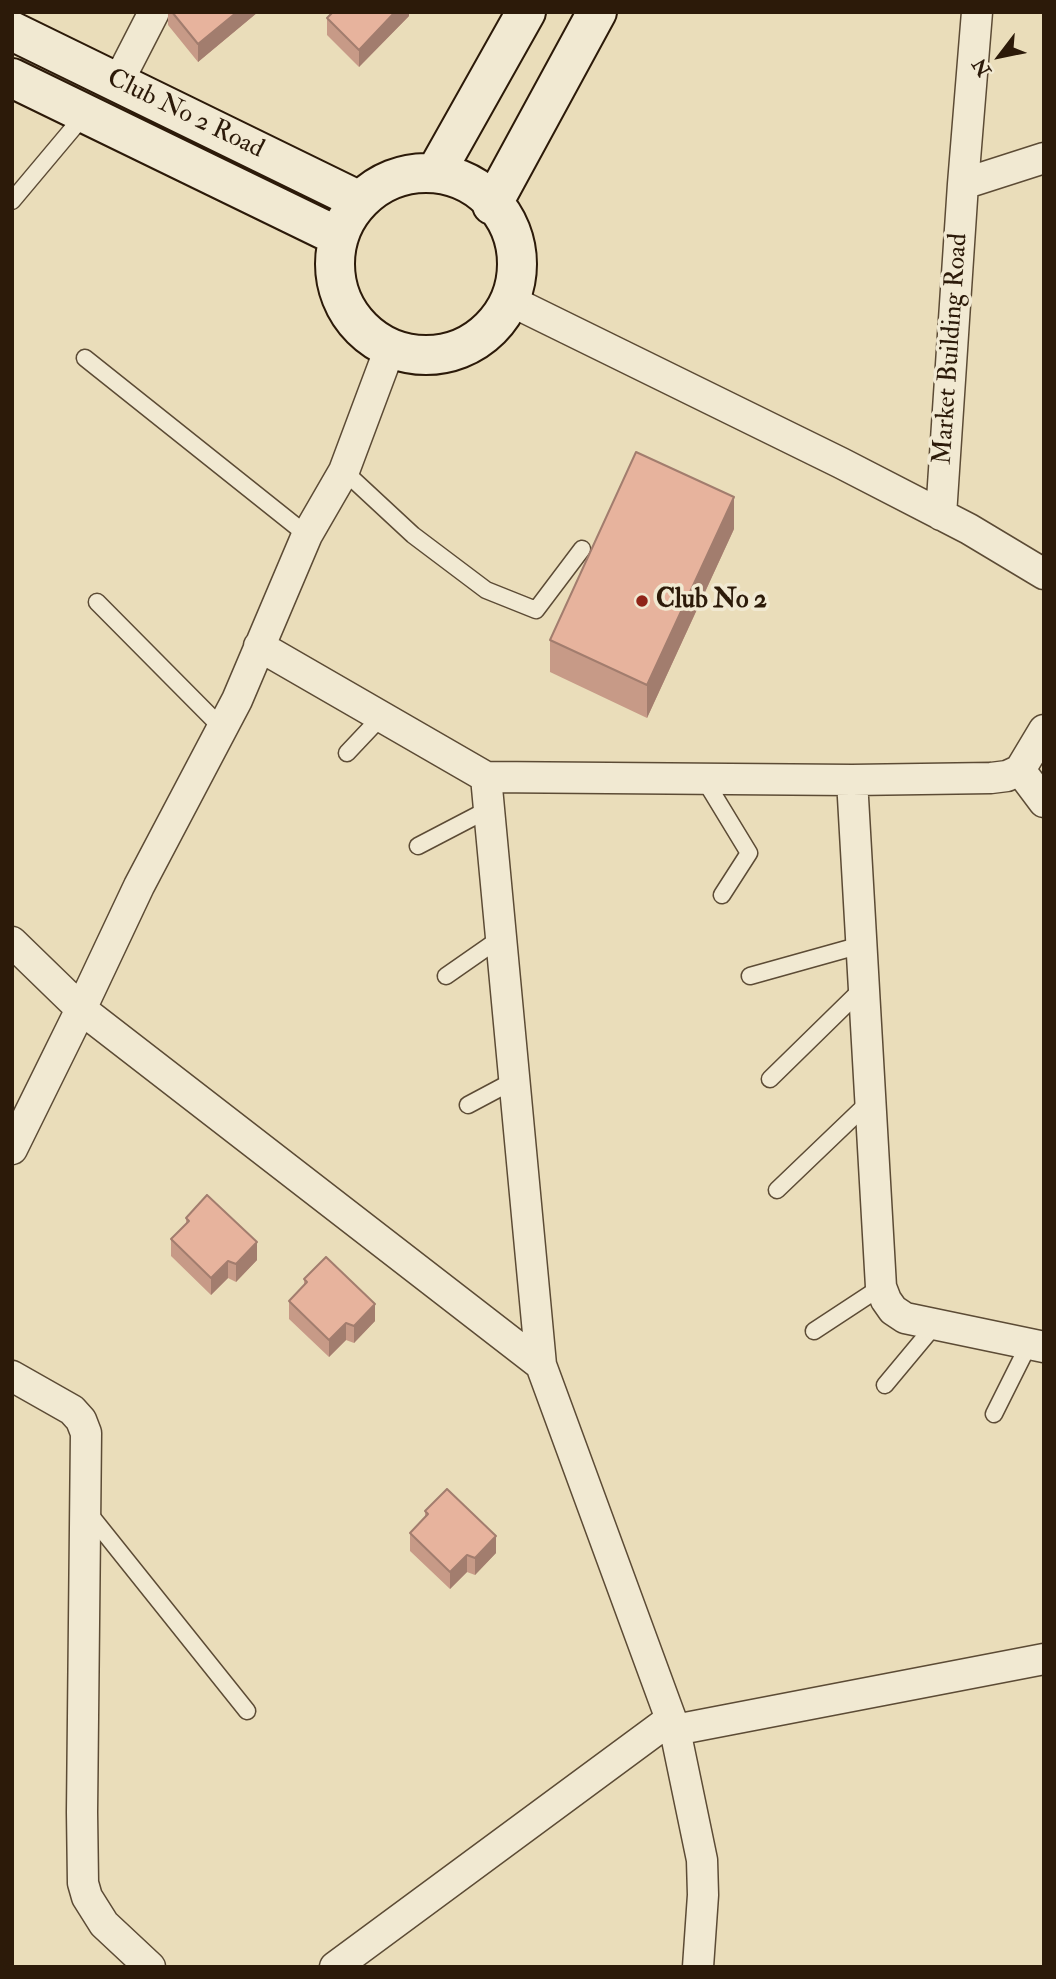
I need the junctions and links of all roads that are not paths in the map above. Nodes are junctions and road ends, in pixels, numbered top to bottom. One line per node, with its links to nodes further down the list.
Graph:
1 (154, 12): 7 (street)
2 (526, 12): 10 (street)
3 (597, 12): 14 (street)
4 (977, 12): 11 (street, Market Building Road)
5 (12, 31): 7 (street, Club No 2 Road)
6 (12, 78): 8 (street, Club No 2 Road)
7 (118, 82): 12 (street, Club No 2 Road)
8 (86, 114): 13 (lane); 15 (street, Club No 2 Road)
9 (1044, 158): 11 (street)
10 (436, 172): 12 (street); 14 (street)
11 (963, 184): 20 (street, Market Building Road)
12 (358, 200): 15 (street)
13 (12, 201)
14 (492, 205): 16 (street)
15 (339, 237): 17 (street)
16 (511, 301): 17 (street); 20 (street)
17 (390, 348): 19 (street)
18 (85, 358): 21 (lane)
19 (344, 471): 21 (street); 22 (lane)
20 (941, 515): 23 (street)
21 (307, 535): 25 (street)
22 (582, 549)
23 (1044, 574)
24 (97, 602): 27 (lane)
25 (259, 646): 26 (street); 27 (street)
26 (381, 717): 29 (lane); 31 (street)
27 (221, 727): 44 (street)
28 (1044, 730): 30 (street)
29 (347, 753)
30 (1020, 770): 33 (street); 34 (street)
31 (486, 777): 32 (street); 35 (street)
32 (704, 779): 33 (street); 37 (lane)
33 (852, 780): 40 (street)
34 (1044, 802)
35 (489, 809): 36 (lane); 38 (street)
36 (418, 846)
37 (722, 895)
38 (502, 937): 41 (lane); 46 (street)
39 (12, 942): 44 (street)
40 (862, 945): 42 (lane); 43 (street)
41 (446, 976)
42 (750, 976)
43 (864, 987): 45 (lane); 47 (street)
44 (81, 1010): 49 (street); 55 (street)
45 (770, 1079)
46 (515, 1080): 48 (lane); 55 (street)
47 (870, 1101): 50 (lane); 51 (street)
48 (468, 1105)
49 (12, 1149)
50 (777, 1190)
51 (881, 1287): 52 (street); 53 (lane)
52 (936, 1325): 54 (street); 57 (lane)
53 (814, 1331)
54 (1036, 1345): 58 (lane)
55 (541, 1365): 62 (street)
56 (12, 1376): 59 (street)
57 (885, 1385)
58 (994, 1414)
59 (85, 1509): 61 (lane); 63 (street)
60 (1044, 1660): 62 (street)
61 (247, 1712)
62 (673, 1724): 64 (street); 65 (street)
63 (150, 1967)
64 (335, 1967)
65 (698, 1967)

